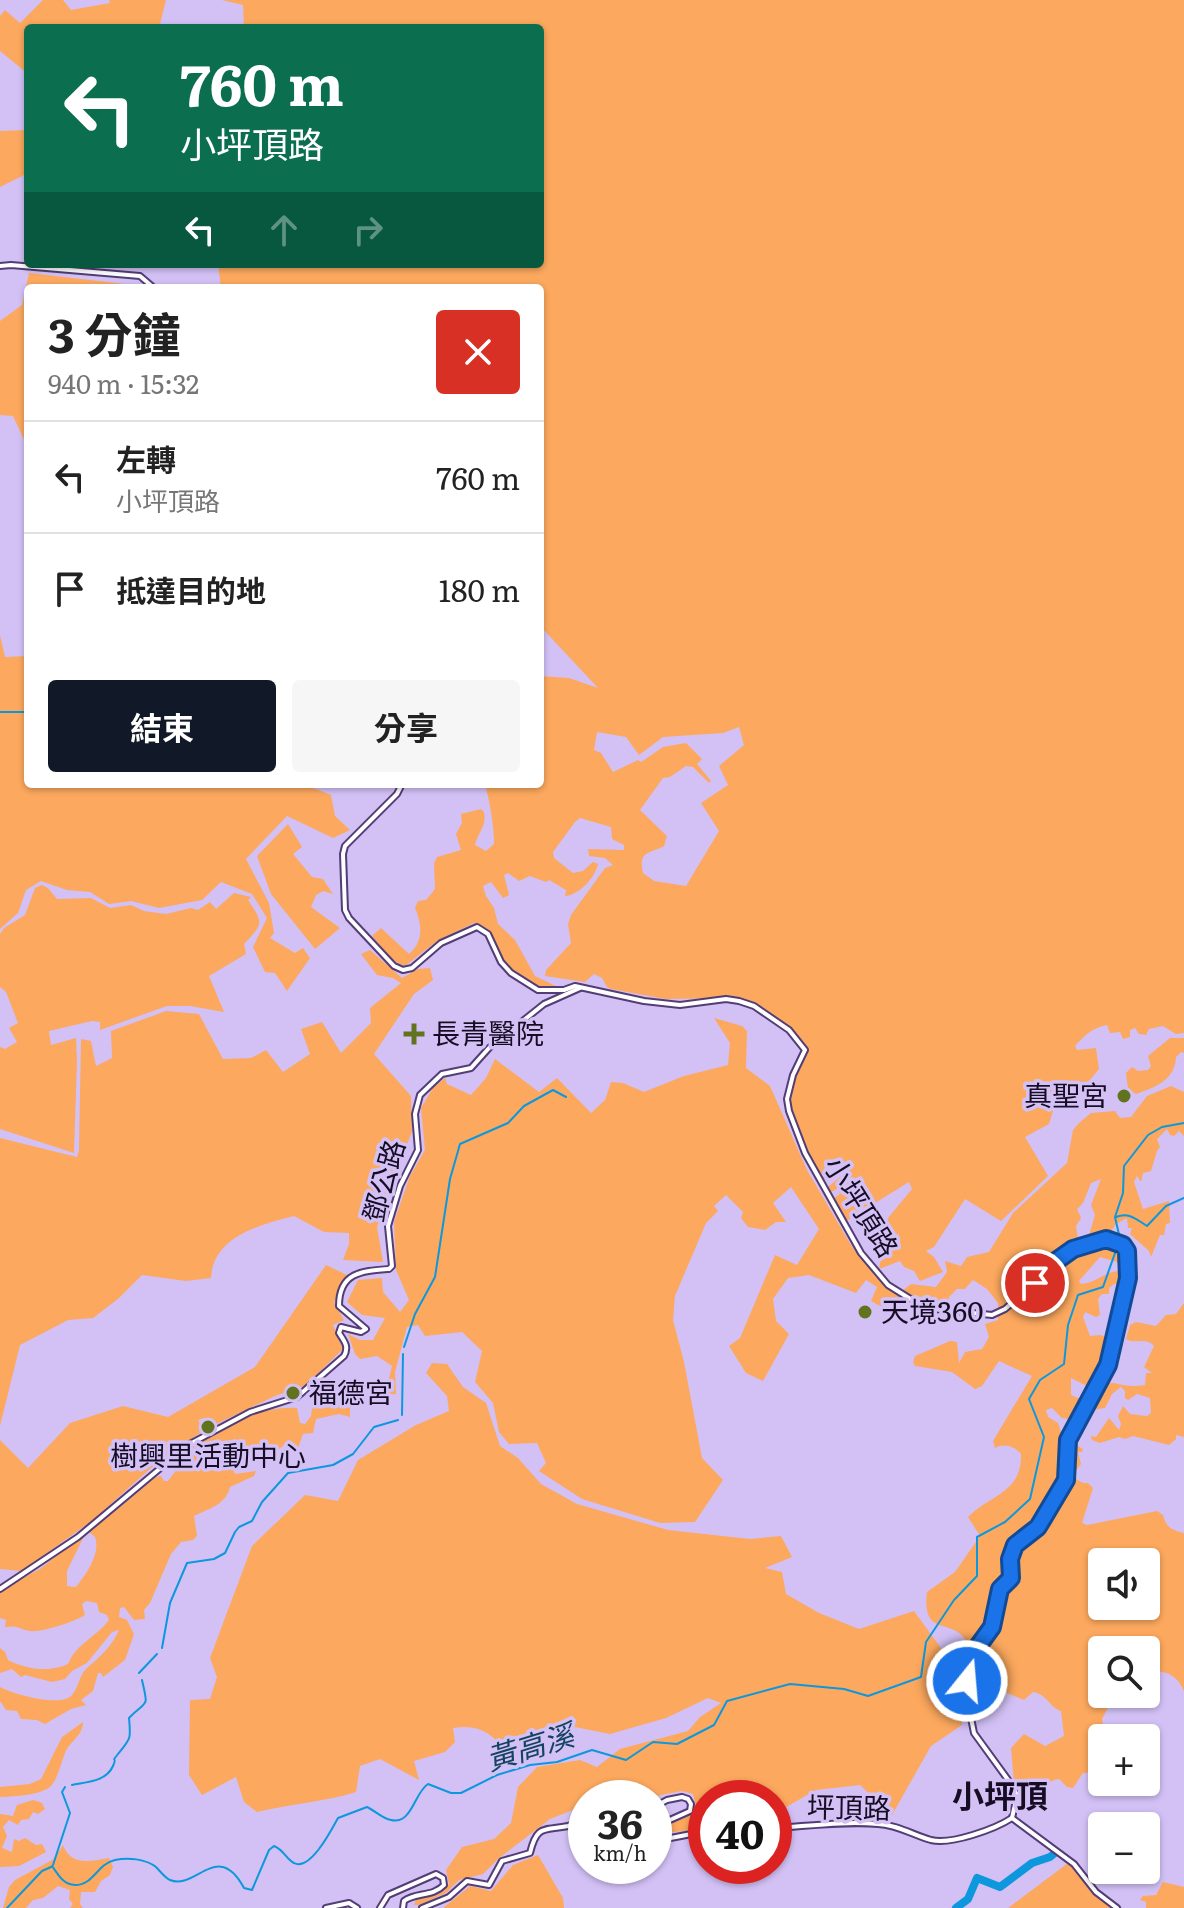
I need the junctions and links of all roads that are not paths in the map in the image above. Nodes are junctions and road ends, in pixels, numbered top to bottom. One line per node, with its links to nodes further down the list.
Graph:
1 (0, 266): 2 (street)
2 (24, 268)
3 (28, 268): 4 (street)
4 (149, 284)
5 (400, 788): 6 (street, 小坪頂路)
6 (580, 987): 7 (street, 鄧公路); 9 (street, 小坪頂路)
7 (0, 1589)
8 (672, 1801): 10 (street)
9 (1012, 1818): 12 (street, 坪頂路); 18 (street)
10 (672, 1819)
11 (568, 1825): 17 (street)
12 (792, 1828)
13 (326, 1908): 14 (street)
14 (357, 1908)
15 (380, 1908): 16 (street)
16 (403, 1908)
17 (422, 1908)
18 (1117, 1908)

